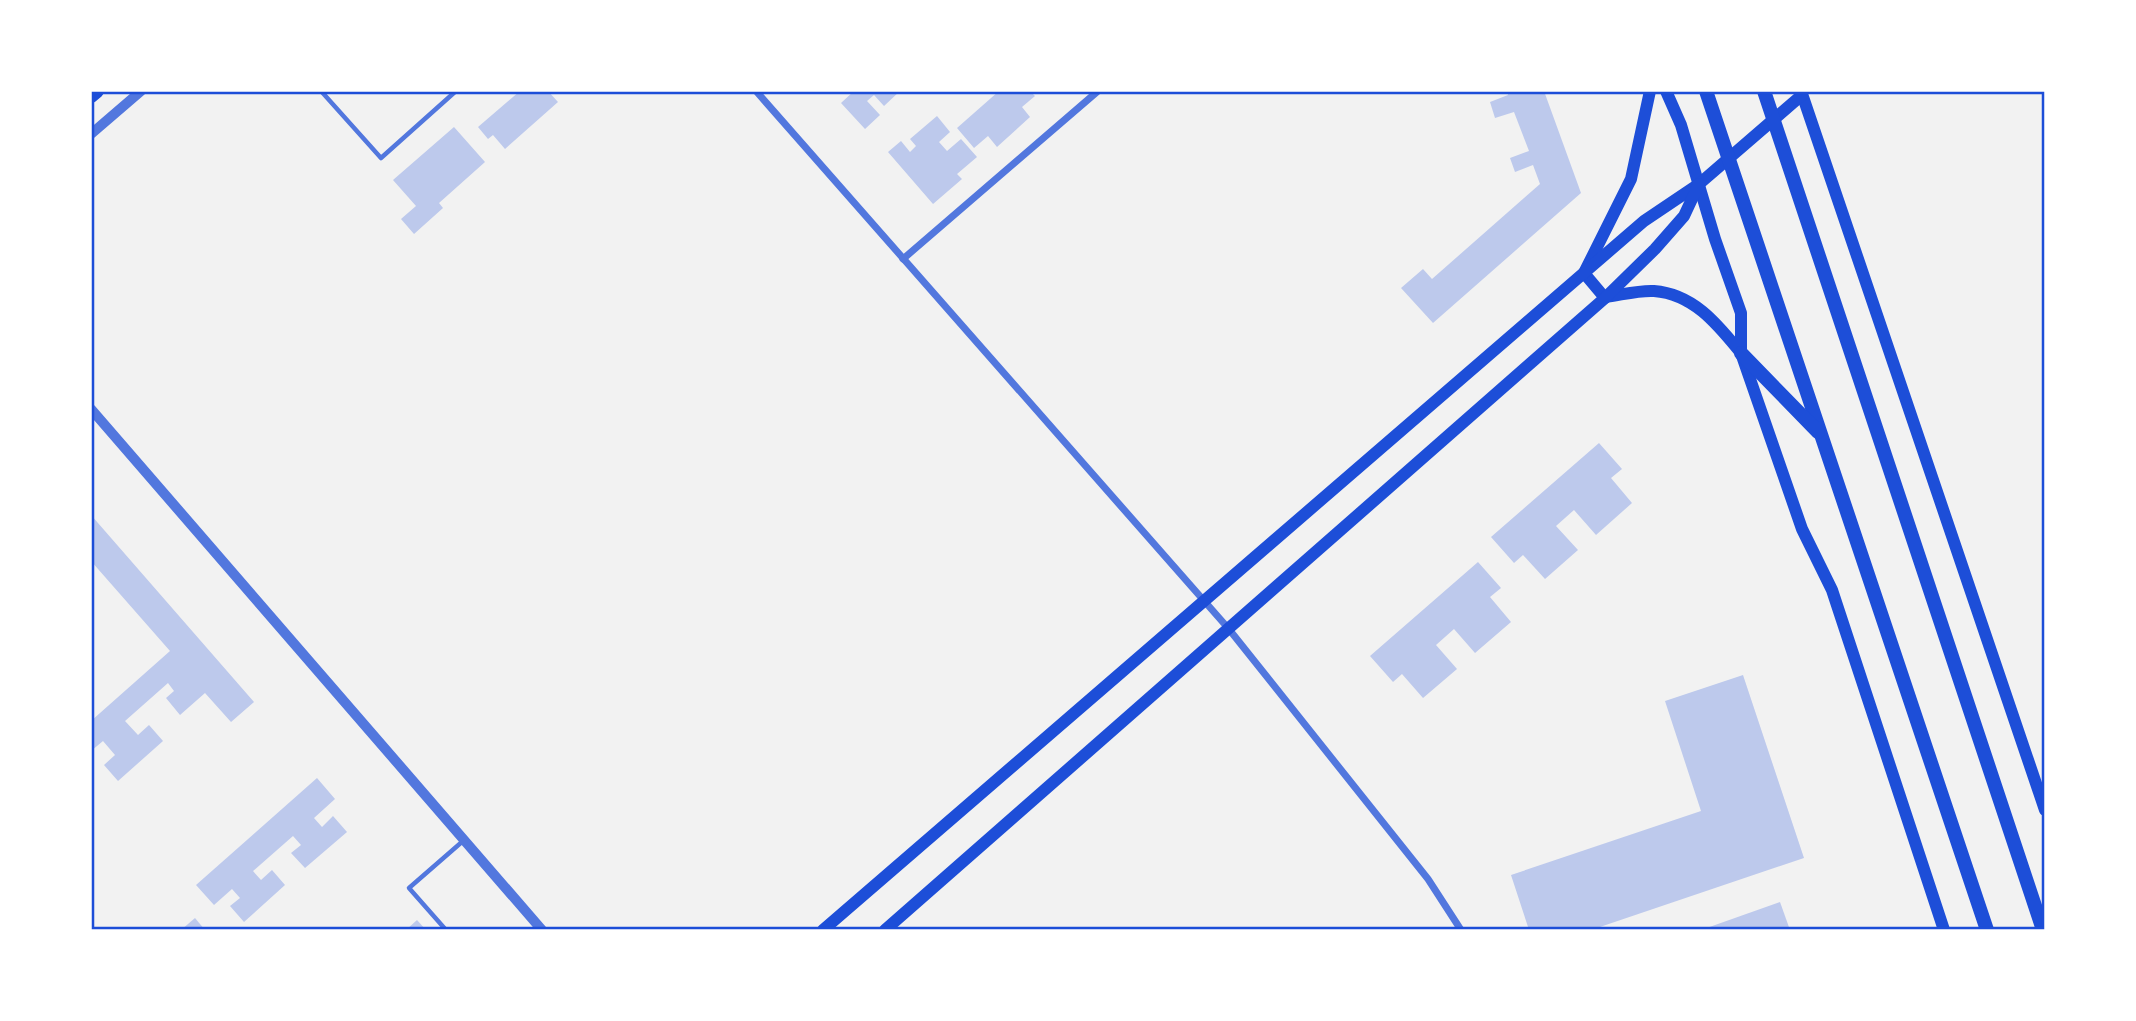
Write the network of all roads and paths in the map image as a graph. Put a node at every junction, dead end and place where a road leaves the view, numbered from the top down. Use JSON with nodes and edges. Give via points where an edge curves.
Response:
{"nodes":[{"id":1,"x":97,"y":91,"type":"edge"},
{"id":2,"x":141,"y":91,"type":"edge"},
{"id":3,"x":321,"y":91,"type":"edge"},
{"id":4,"x":456,"y":91,"type":"edge"},
{"id":5,"x":756,"y":91,"type":"edge"},
{"id":6,"x":1098,"y":91,"type":"edge"},
{"id":7,"x":1650,"y":91,"type":"edge"},
{"id":8,"x":1666,"y":91,"type":"edge"},
{"id":9,"x":1706,"y":91,"type":"edge"},
{"id":10,"x":1764,"y":91,"type":"edge"},
{"id":11,"x":1802,"y":93,"type":"edge"},
{"id":12,"x":91,"y":96,"type":"edge"},
{"id":13,"x":1774,"y":120,"type":"junction"},
{"id":14,"x":91,"y":134,"type":"edge"},
{"id":15,"x":1728,"y":159,"type":"junction"},
{"id":16,"x":1699,"y":184,"type":"junction"},
{"id":17,"x":903,"y":259,"type":"junction"},
{"id":18,"x":1584,"y":273,"type":"junction"},
{"id":19,"x":1605,"y":298,"type":"junction"},
{"id":20,"x":1741,"y":353,"type":"junction"},
{"id":21,"x":91,"y":409,"type":"edge"},
{"id":22,"x":1821,"y":435,"type":"junction"},
{"id":23,"x":1204,"y":600,"type":"junction"},
{"id":24,"x":1228,"y":628,"type":"junction"},
{"id":25,"x":2045,"y":810,"type":"edge"},
{"id":26,"x":464,"y":840,"type":"junction"},
{"id":27,"x":446,"y":930,"type":"edge"},
{"id":28,"x":541,"y":930,"type":"edge"},
{"id":29,"x":823,"y":930,"type":"edge"},
{"id":30,"x":885,"y":930,"type":"edge"},
{"id":31,"x":1461,"y":930,"type":"edge"},
{"id":32,"x":1944,"y":930,"type":"edge"},
{"id":33,"x":1987,"y":930,"type":"edge"},
{"id":34,"x":2043,"y":930,"type":"edge"}],
"edges":[{"from":1,"to":12,"type":"highway"},
{"from":2,"to":14,"type":"street"},
{"from":3,"to":4,"type":"lane","via":[[381,158]]},
{"from":5,"to":17,"type":"street"},
{"from":6,"to":17,"type":"street"},
{"from":7,"to":18,"type":"main road","via":[[1631,179]]},
{"from":8,"to":16,"type":"main road"},
{"from":9,"to":15,"type":"highway"},
{"from":10,"to":13,"type":"highway"},
{"from":11,"to":13,"type":"main road"},
{"from":11,"to":25,"type":"main road"},
{"from":13,"to":15,"type":"main road"},
{"from":13,"to":34,"type":"highway"},
{"from":15,"to":16,"type":"main road"},
{"from":15,"to":22,"type":"highway"},
{"from":16,"to":18,"type":"main road","via":[[1644,221]]},
{"from":16,"to":19,"type":"main road","via":[[1684,216]]},
{"from":16,"to":20,"type":"main road","via":[[1741,313]]},
{"from":17,"to":23,"type":"street"},
{"from":18,"to":19,"type":"main road"},
{"from":18,"to":23,"type":"main road"},
{"from":19,"to":20,"type":"main road","via":[[1654,291],[1689,300]]},
{"from":19,"to":24,"type":"main road"},
{"from":20,"to":22,"type":"highway"},
{"from":20,"to":32,"type":"main road","via":[[1802,529],[1832,590]]},
{"from":21,"to":26,"type":"street"},
{"from":22,"to":33,"type":"highway"},
{"from":23,"to":24,"type":"street"},
{"from":23,"to":29,"type":"main road"},
{"from":24,"to":30,"type":"main road"},
{"from":24,"to":31,"type":"street","via":[[1428,879]]},
{"from":26,"to":27,"type":"lane","via":[[409,888]]},
{"from":26,"to":28,"type":"street"}]}
